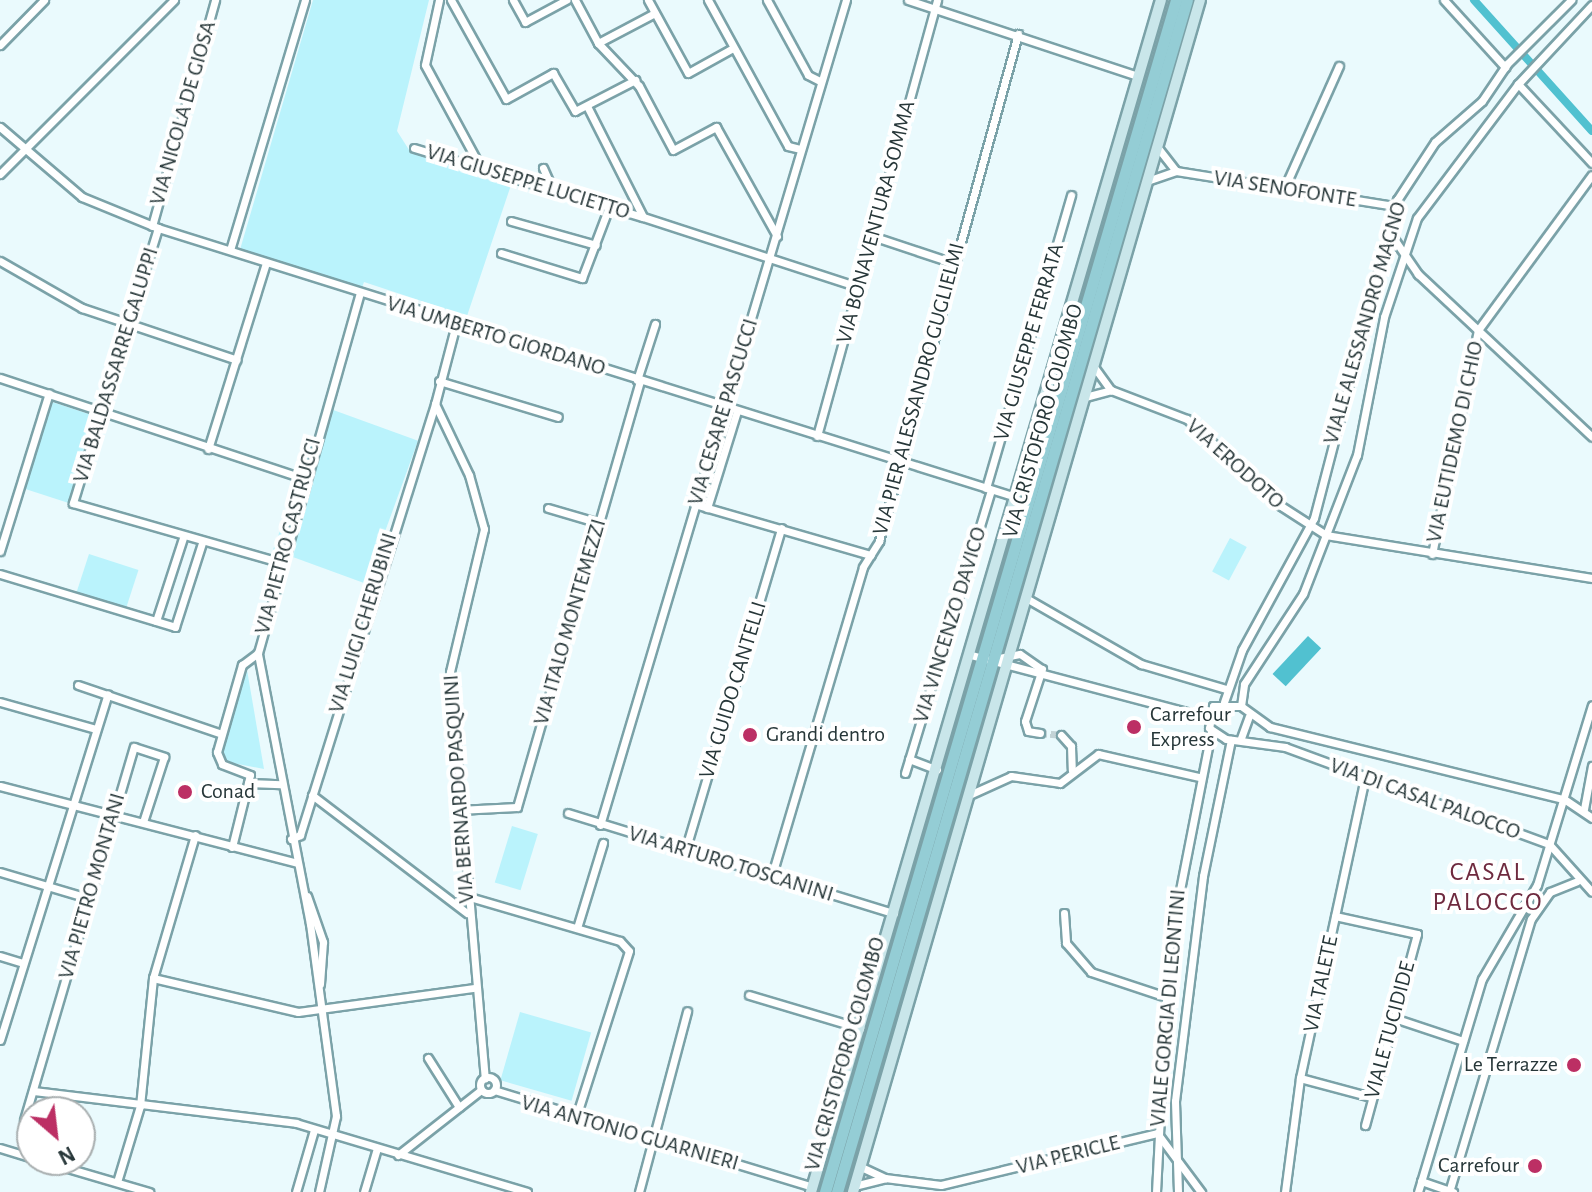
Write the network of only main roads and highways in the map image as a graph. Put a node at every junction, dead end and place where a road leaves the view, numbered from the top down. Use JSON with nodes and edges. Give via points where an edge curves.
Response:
{"nodes":[{"id":1,"x":1176,"y":0,"type":"edge"},
{"id":2,"x":1187,"y":0,"type":"edge"},
{"id":3,"x":982,"y":657,"type":"junction"},
{"id":4,"x":825,"y":1192,"type":"edge"},
{"id":5,"x":837,"y":1192,"type":"edge"}],
"edges":[{"from":1,"to":3,"type":"main road","name":"VIA CRISTOFORO COLOMBO"},
{"from":2,"to":3,"type":"main road","name":"VIA CRISTOFORO COLOMBO"},
{"from":3,"to":4,"type":"main road","name":"VIA CRISTOFORO COLOMBO"},
{"from":3,"to":5,"type":"main road","name":"VIA CRISTOFORO COLOMBO","via":[[936,853]]}]}
